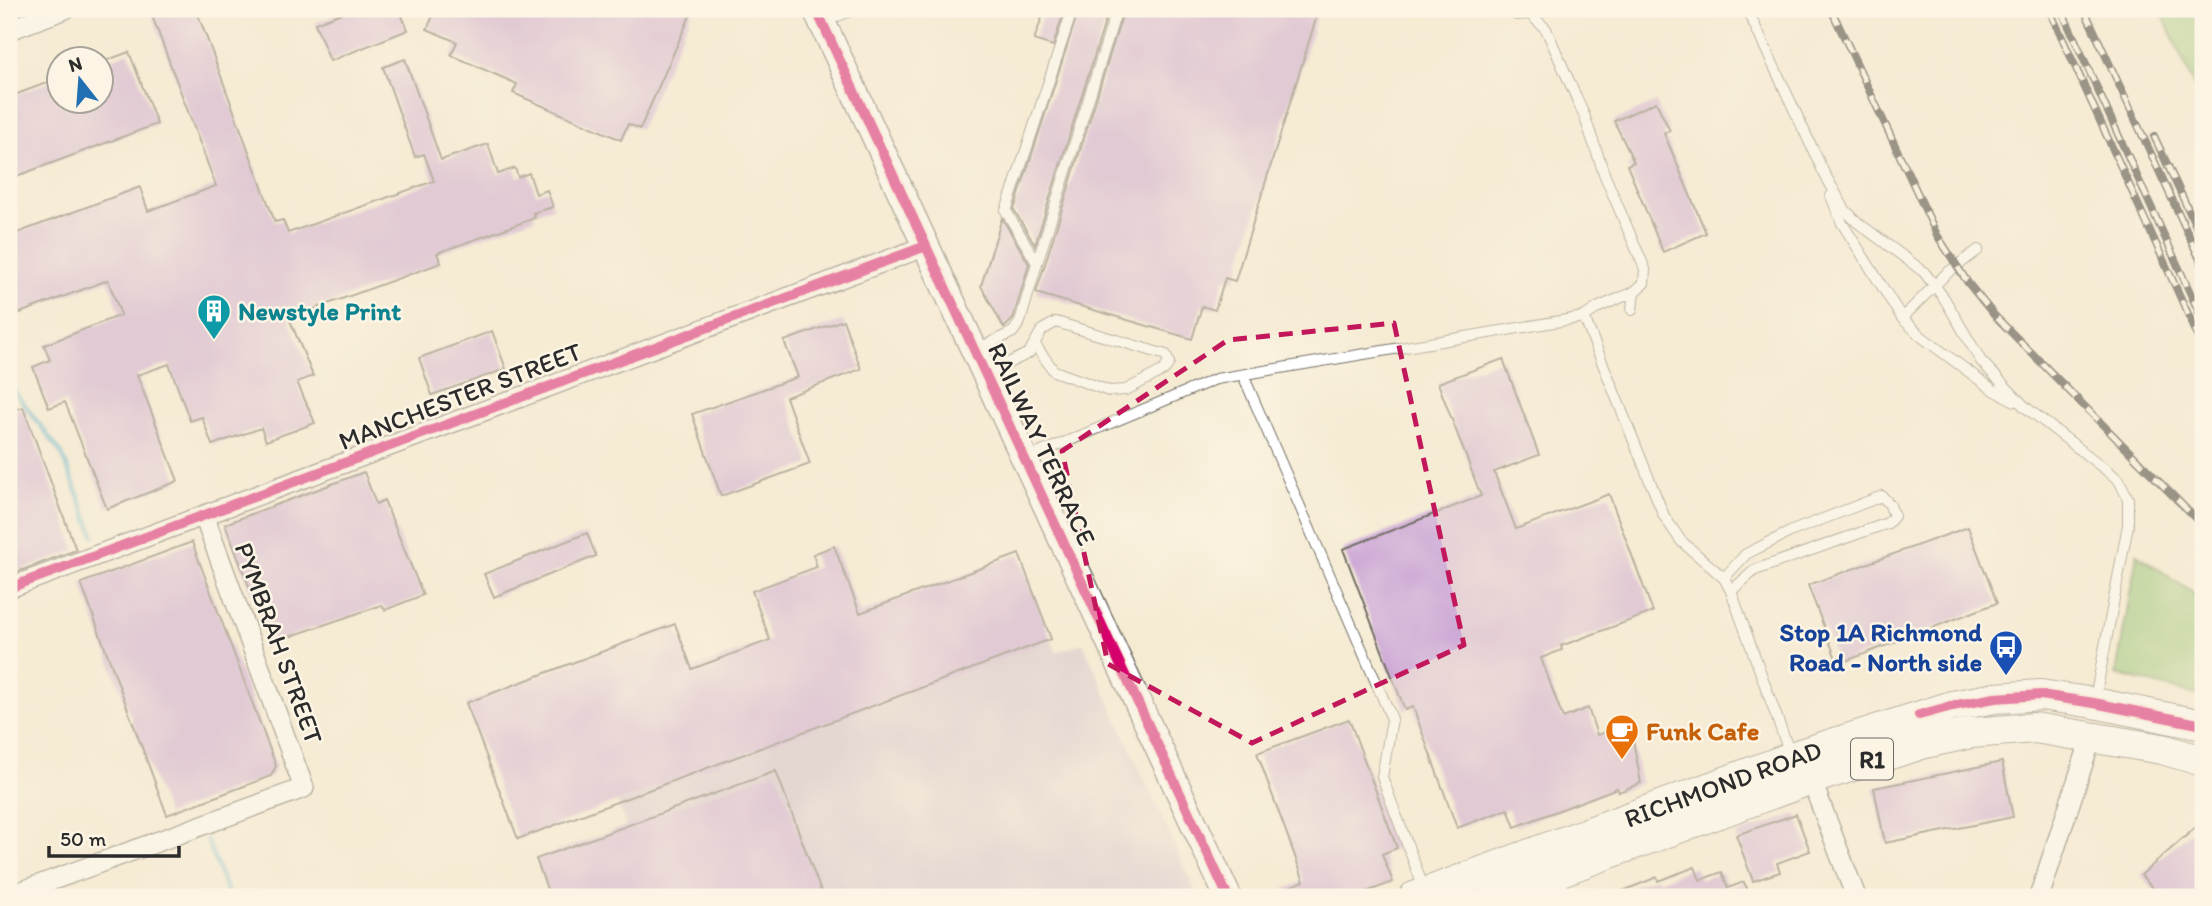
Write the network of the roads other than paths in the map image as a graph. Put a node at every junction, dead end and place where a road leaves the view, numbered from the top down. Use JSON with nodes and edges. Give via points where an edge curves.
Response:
{"nodes":[{"id":1,"x":65,"y":9,"type":"edge"},
{"id":2,"x":855,"y":9,"type":"edge"},
{"id":3,"x":1117,"y":9,"type":"edge"},
{"id":4,"x":1511,"y":9,"type":"edge"},
{"id":5,"x":1747,"y":9,"type":"edge"},
{"id":6,"x":1072,"y":12,"type":"dead end"},
{"id":7,"x":819,"y":16,"type":"edge"},
{"id":8,"x":9,"y":30,"type":"edge"},
{"id":9,"x":1824,"y":173,"type":"junction"},
{"id":10,"x":926,"y":246,"type":"junction"},
{"id":11,"x":1978,"y":250,"type":"dead end"},
{"id":12,"x":1037,"y":262,"type":"junction"},
{"id":13,"x":1935,"y":285,"type":"junction"},
{"id":14,"x":1634,"y":292,"type":"junction"},
{"id":15,"x":1632,"y":310,"type":"dead end"},
{"id":16,"x":1584,"y":317,"type":"junction"},
{"id":17,"x":1902,"y":318,"type":"junction"},
{"id":18,"x":1035,"y":345,"type":"junction"},
{"id":19,"x":974,"y":350,"type":"junction"},
{"id":20,"x":985,"y":374,"type":"junction"},
{"id":21,"x":1243,"y":375,"type":"junction"},
{"id":22,"x":2024,"y":406,"type":"junction"},
{"id":23,"x":1024,"y":460,"type":"junction"},
{"id":24,"x":204,"y":516,"type":"junction"},
{"id":25,"x":1724,"y":578,"type":"junction"},
{"id":26,"x":9,"y":588,"type":"edge"},
{"id":27,"x":1731,"y":591,"type":"junction"},
{"id":28,"x":2094,"y":703,"type":"junction"},
{"id":29,"x":2203,"y":725,"type":"edge"},
{"id":30,"x":2092,"y":736,"type":"junction"},
{"id":31,"x":2203,"y":761,"type":"edge"},
{"id":32,"x":1801,"y":764,"type":"junction"},
{"id":33,"x":1553,"y":874,"type":"edge"},
{"id":34,"x":1420,"y":895,"type":"edge"},
{"id":35,"x":9,"y":896,"type":"edge"},
{"id":36,"x":1228,"y":897,"type":"edge"},
{"id":37,"x":1490,"y":897,"type":"edge"},
{"id":38,"x":1856,"y":897,"type":"edge"},
{"id":39,"x":2039,"y":897,"type":"edge"}],
"edges":[{"from":1,"to":8,"type":"street"},
{"from":2,"to":7,"type":"lane"},
{"from":3,"to":12,"type":"lane"},
{"from":4,"to":14,"type":"lane","via":[[1516,15],[1530,14],[1546,29],[1584,115],[1646,269],[1644,283]]},
{"from":5,"to":9,"type":"lane"},
{"from":6,"to":12,"type":"lane","via":[[1006,211]]},
{"from":7,"to":10,"type":"main road","name":"RAILWAY TERRACE"},
{"from":9,"to":13,"type":"lane","via":[[1851,217]]},
{"from":9,"to":17,"type":"lane","via":[[1842,223]]},
{"from":10,"to":19,"type":"main road","name":"RAILWAY TERRACE"},
{"from":10,"to":24,"type":"street","name":"MANCHESTER STREET"},
{"from":11,"to":13,"type":"lane"},
{"from":12,"to":19,"type":"lane","via":[[1013,332]]},
{"from":13,"to":17,"type":"lane"},
{"from":13,"to":22,"type":"lane","via":[[1981,361]]},
{"from":14,"to":15,"type":"lane"},
{"from":14,"to":16,"type":"lane"},
{"from":16,"to":21,"type":"lane"},
{"from":16,"to":25,"type":"lane","via":[[1664,516],[1681,541]]},
{"from":17,"to":22,"type":"lane","via":[[1992,389]]},
{"from":18,"to":18,"type":"lane","via":[[1042,330],[1056,322],[1166,355],[1169,363],[1126,390],[1109,391],[1054,371]]},
{"from":18,"to":20,"type":"lane","via":[[1029,353]]},
{"from":19,"to":20,"type":"main road","name":"RAILWAY TERRACE"},
{"from":20,"to":23,"type":"main road","name":"RAILWAY TERRACE"},
{"from":21,"to":23,"type":"lane","via":[[1216,379]]},
{"from":21,"to":34,"type":"lane","via":[[1392,719],[1382,777]]},
{"from":22,"to":28,"type":"lane","via":[[2114,475],[2126,492],[2129,507]]},
{"from":23,"to":36,"type":"main road","name":"RAILWAY TERRACE"},
{"from":24,"to":26,"type":"street","name":"MANCHESTER STREET"},
{"from":24,"to":35,"type":"street","name":"PYMBRAH STREET","via":[[304,788]]},
{"from":25,"to":27,"type":"lane"},
{"from":25,"to":27,"type":"lane","via":[[1746,554],[1793,531],[1882,496],[1891,505],[1894,516],[1888,523],[1755,570]]},
{"from":27,"to":32,"type":"lane"},
{"from":28,"to":29,"type":"main road","name":"RICHMOND ROAD","number":"R1"},
{"from":28,"to":30,"type":"main road"},
{"from":28,"to":32,"type":"main road","name":"RICHMOND ROAD","number":"R1","via":[[2041,695],[1973,702],[1919,715]]},
{"from":30,"to":31,"type":"main road","name":"RICHMOND ROAD","number":"R1"},
{"from":30,"to":32,"type":"main road","name":"RICHMOND ROAD","number":"R1","via":[[2035,728],[1971,733]]},
{"from":30,"to":39,"type":"street"},
{"from":32,"to":33,"type":"main road","name":"RICHMOND ROAD","number":"R1"},
{"from":32,"to":38,"type":"street"},
{"from":33,"to":34,"type":"main road","name":"RICHMOND ROAD","number":"R1"},
{"from":33,"to":37,"type":"main road","name":"RICHMOND ROAD","number":"R1"}]}
